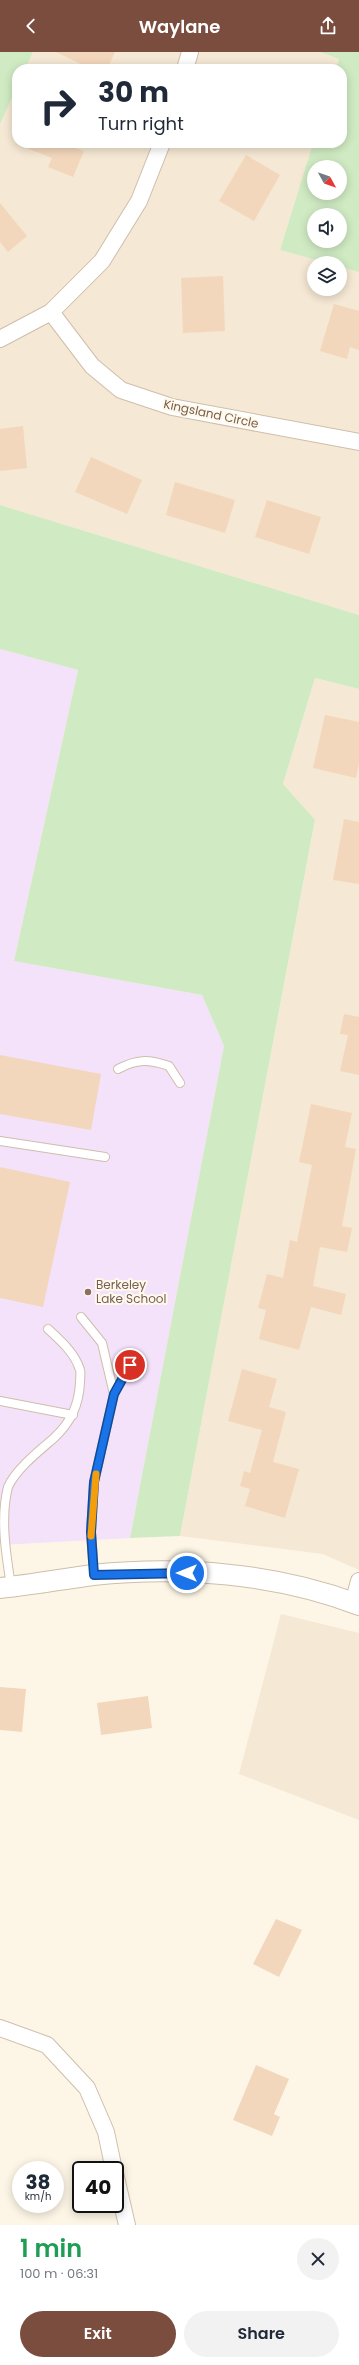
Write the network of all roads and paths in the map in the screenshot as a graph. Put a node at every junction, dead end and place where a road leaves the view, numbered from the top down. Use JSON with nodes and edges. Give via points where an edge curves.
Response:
{"nodes":[{"id":1,"x":190,"y":52,"type":"edge"},
{"id":2,"x":186,"y":64,"type":"edge"},
{"id":3,"x":160,"y":148,"type":"edge"},
{"id":4,"x":51,"y":312,"type":"junction"},
{"id":5,"x":0,"y":339,"type":"edge"},
{"id":6,"x":359,"y":442,"type":"edge"},
{"id":7,"x":118,"y":1069,"type":"dead end"},
{"id":8,"x":180,"y":1083,"type":"dead end"},
{"id":9,"x":0,"y":1141,"type":"edge"},
{"id":10,"x":105,"y":1158,"type":"dead end"},
{"id":11,"x":81,"y":1317,"type":"dead end"},
{"id":12,"x":48,"y":1329,"type":"dead end"},
{"id":13,"x":130,"y":1365,"type":"dead end"},
{"id":14,"x":114,"y":1394,"type":"junction"},
{"id":15,"x":0,"y":1401,"type":"edge"},
{"id":16,"x":72,"y":1415,"type":"junction"},
{"id":17,"x":94,"y":1575,"type":"junction"},
{"id":18,"x":359,"y":1581,"type":"edge"},
{"id":19,"x":6,"y":1587,"type":"edge"},
{"id":20,"x":356,"y":1604,"type":"edge"},
{"id":21,"x":0,"y":2028,"type":"edge"},
{"id":22,"x":112,"y":2161,"type":"edge"},
{"id":23,"x":124,"y":2212,"type":"edge"},
{"id":24,"x":127,"y":2225,"type":"edge"}],
"edges":[{"from":1,"to":2,"type":"street"},
{"from":3,"to":4,"type":"street","via":[[139,201],[102,261]]},
{"from":4,"to":5,"type":"street"},
{"from":4,"to":6,"type":"street","name":"Kingsland Circle","via":[[92,366],[121,390],[172,408]]},
{"from":7,"to":8,"type":"lane","via":[[132,1062],[153,1061],[169,1066]]},
{"from":9,"to":10,"type":"lane"},
{"from":11,"to":14,"type":"lane","via":[[102,1343]]},
{"from":12,"to":16,"type":"lane","via":[[68,1349],[80,1370],[79,1398]]},
{"from":13,"to":14,"type":"lane"},
{"from":14,"to":17,"type":"lane","via":[[94,1482],[91,1532]]},
{"from":15,"to":16,"type":"lane"},
{"from":16,"to":19,"type":"lane","via":[[56,1436],[31,1458],[9,1486],[2,1508]]},
{"from":17,"to":19,"type":"street"},
{"from":17,"to":20,"type":"street","via":[[215,1573],[277,1581]]},
{"from":18,"to":20,"type":"street"},
{"from":21,"to":22,"type":"street","via":[[47,2045],[87,2088],[106,2132]]},
{"from":23,"to":24,"type":"street"}]}
